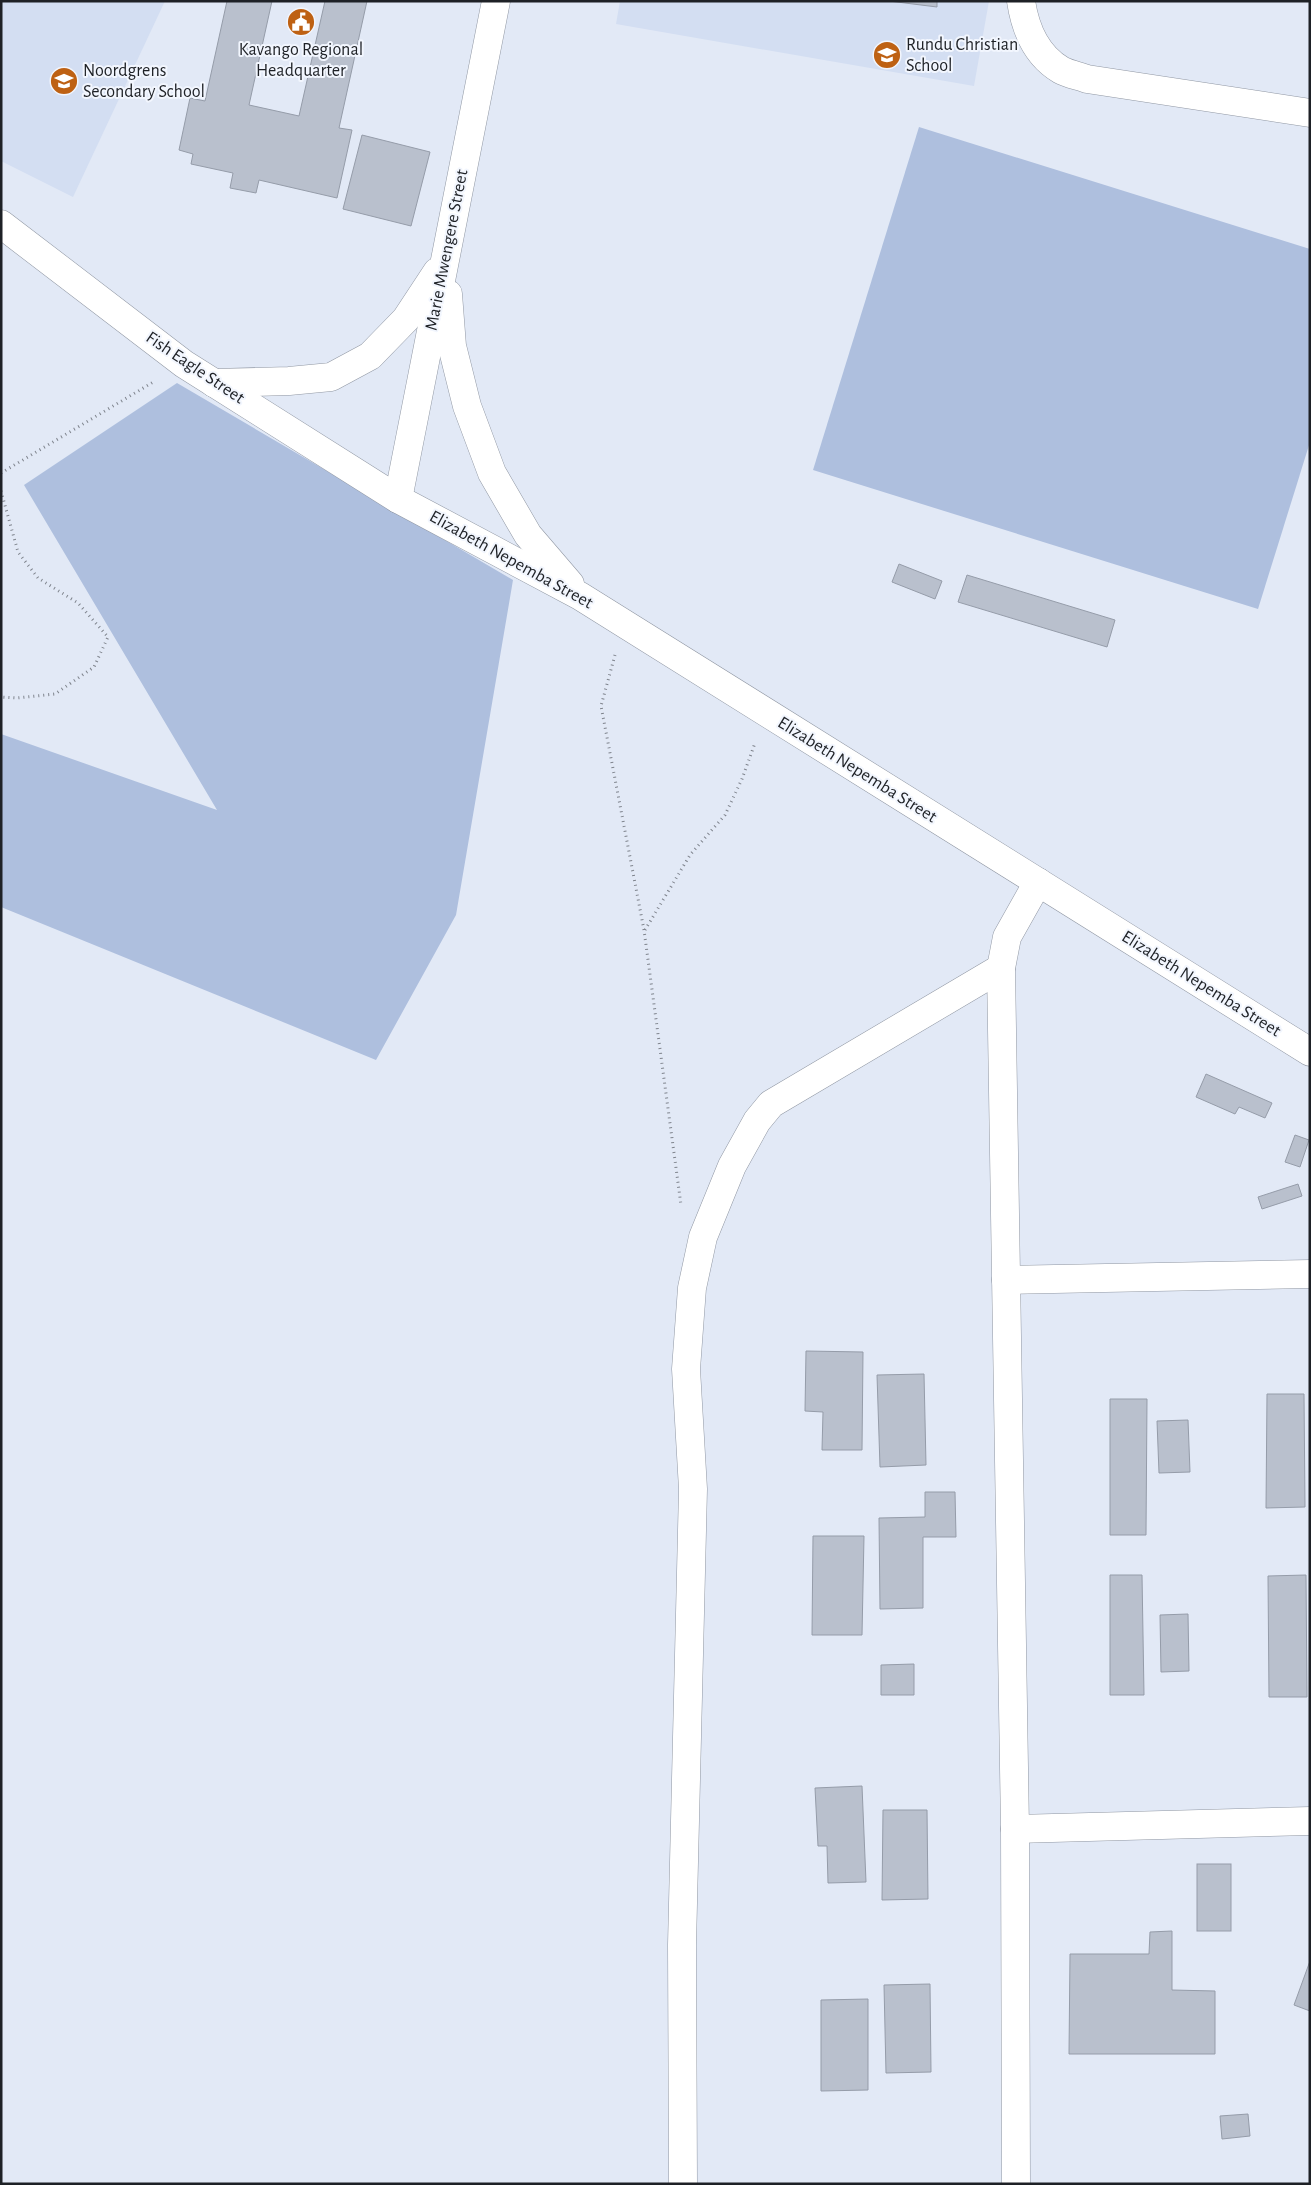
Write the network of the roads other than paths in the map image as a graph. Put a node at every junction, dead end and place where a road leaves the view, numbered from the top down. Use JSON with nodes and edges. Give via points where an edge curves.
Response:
{"nodes":[{"id":1,"x":496,"y":1,"type":"edge"},
{"id":2,"x":1021,"y":1,"type":"edge"},
{"id":3,"x":1310,"y":113,"type":"edge"},
{"id":4,"x":1,"y":224,"type":"edge"},
{"id":5,"x":446,"y":258,"type":"junction"},
{"id":6,"x":214,"y":383,"type":"junction"},
{"id":7,"x":398,"y":499,"type":"junction"},
{"id":8,"x":580,"y":596,"type":"junction"},
{"id":9,"x":1038,"y":882,"type":"junction"},
{"id":10,"x":1000,"y":968,"type":"junction"},
{"id":11,"x":1310,"y":1052,"type":"edge"},
{"id":12,"x":1310,"y":1274,"type":"edge"},
{"id":13,"x":1006,"y":1280,"type":"junction"},
{"id":14,"x":1310,"y":1821,"type":"edge"},
{"id":15,"x":1015,"y":1829,"type":"junction"},
{"id":16,"x":683,"y":2184,"type":"edge"},
{"id":17,"x":1016,"y":2184,"type":"edge"}],
"edges":[{"from":1,"to":5,"type":"street","name":"Marie Mwengere Street"},
{"from":2,"to":3,"type":"street","via":[[1024,23],[1040,52],[1061,70],[1087,79]]},
{"from":4,"to":6,"type":"street","name":"Fish Eagle Street","via":[[184,364]]},
{"from":5,"to":6,"type":"street","via":[[406,319],[370,356],[331,378]]},
{"from":5,"to":7,"type":"street","name":"Marie Mwengere Street"},
{"from":5,"to":8,"type":"street","via":[[452,346],[467,406],[492,473],[528,535]]},
{"from":6,"to":7,"type":"street","name":"Fish Eagle Street"},
{"from":7,"to":8,"type":"street","name":"Elizabeth Nepemba Street"},
{"from":8,"to":9,"type":"street","name":"Elizabeth Nepemba Street"},
{"from":9,"to":10,"type":"street","via":[[1007,937]]},
{"from":9,"to":11,"type":"street","name":"Elizabeth Nepemba Street"},
{"from":10,"to":13,"type":"street"},
{"from":10,"to":16,"type":"street","via":[[771,1104],[757,1121],[732,1166],[703,1237],[692,1288],[686,1369],[693,1489],[682,1945]]},
{"from":12,"to":13,"type":"street"},
{"from":13,"to":15,"type":"street"},
{"from":14,"to":15,"type":"street"},
{"from":15,"to":17,"type":"street"}]}
